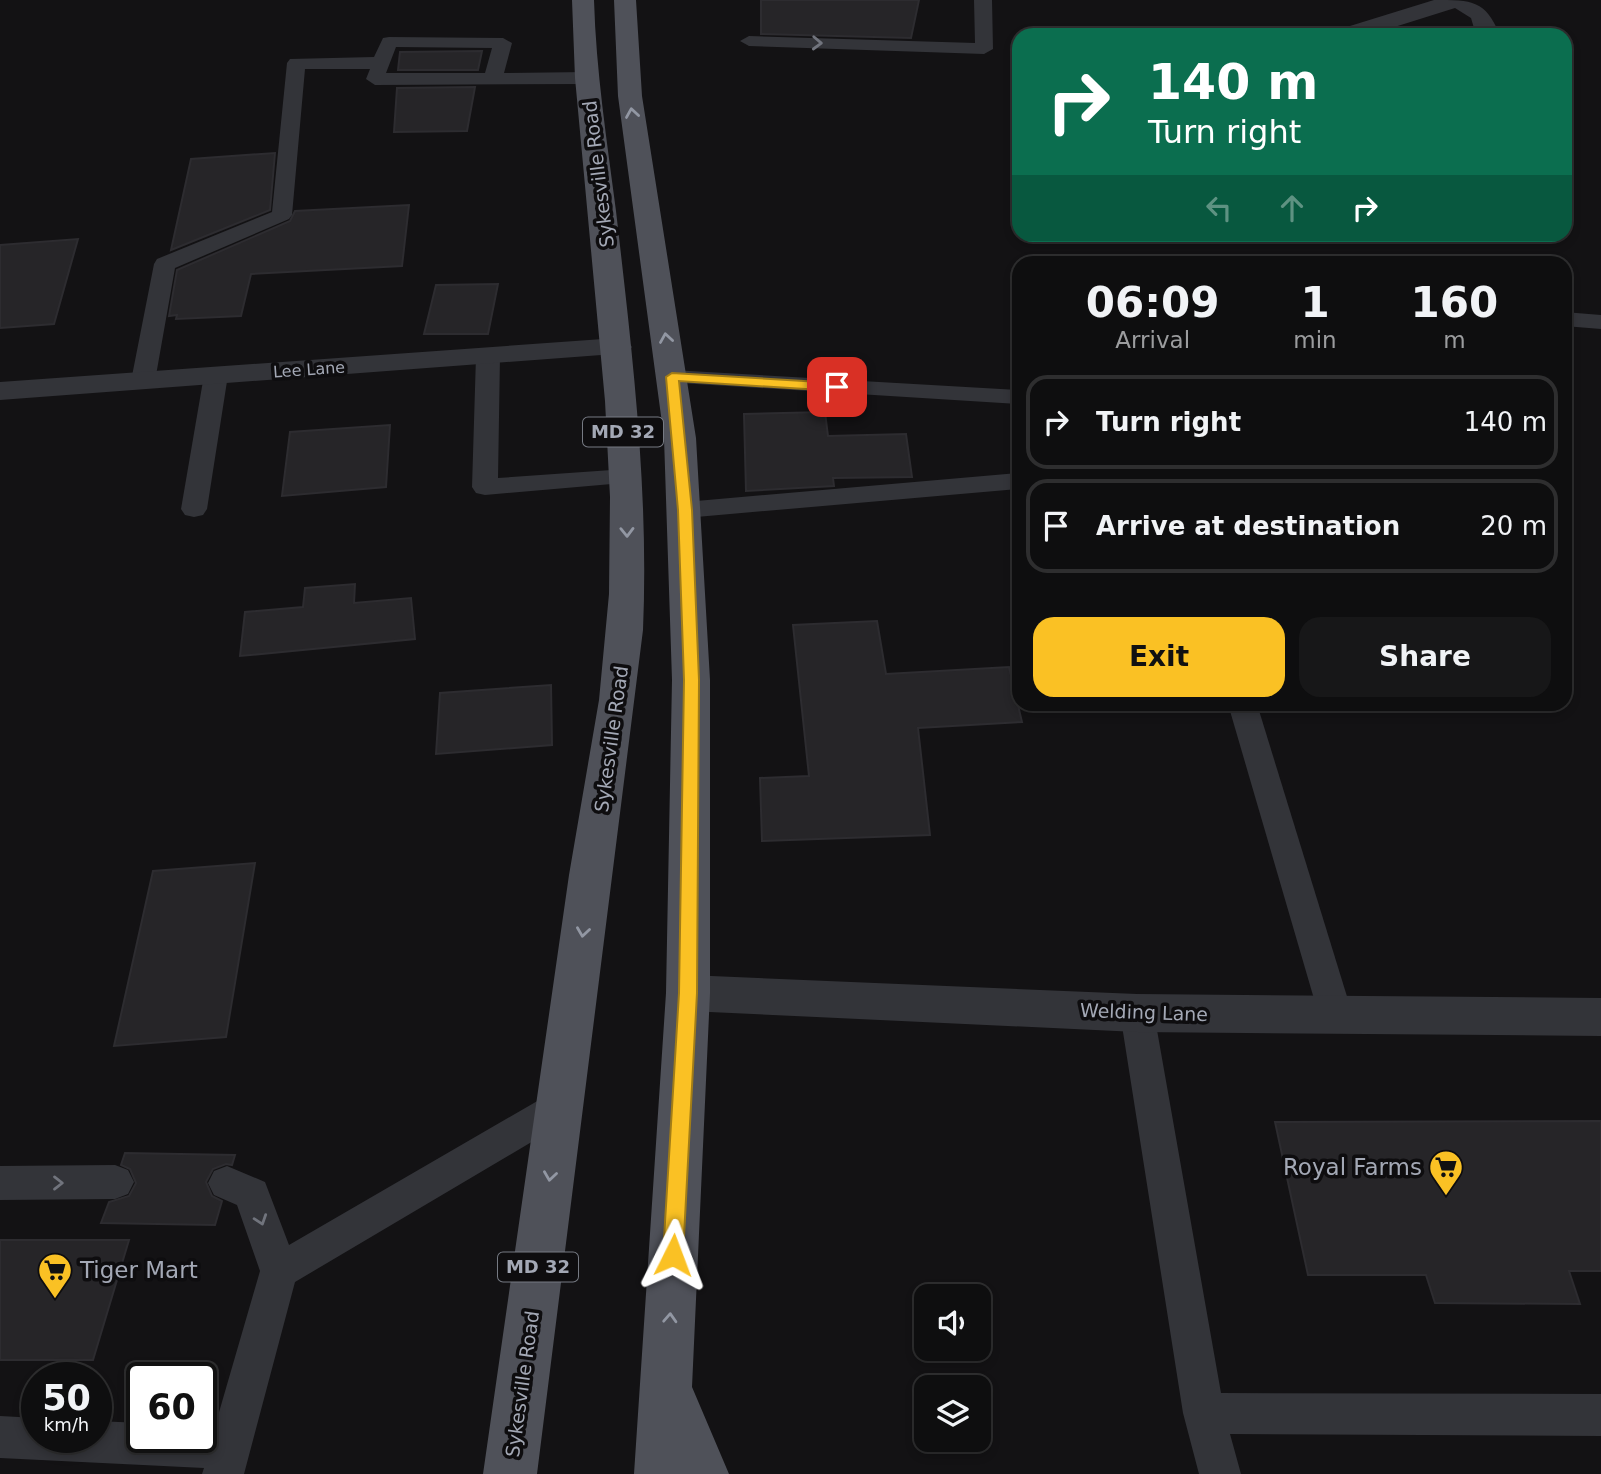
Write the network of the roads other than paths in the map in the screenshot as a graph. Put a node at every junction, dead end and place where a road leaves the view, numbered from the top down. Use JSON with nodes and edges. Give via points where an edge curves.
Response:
{"nodes":[{"id":1,"x":583,"y":0,"type":"edge"},
{"id":2,"x":625,"y":0,"type":"edge"},
{"id":3,"x":983,"y":0,"type":"edge"},
{"id":4,"x":1458,"y":0,"type":"edge"},
{"id":5,"x":1368,"y":28,"type":"edge"},
{"id":6,"x":1486,"y":28,"type":"edge"},
{"id":7,"x":749,"y":40,"type":"dead end"},
{"id":8,"x":381,"y":63,"type":"junction"},
{"id":9,"x":587,"y":78,"type":"junction"},
{"id":10,"x":493,"y":79,"type":"junction"},
{"id":11,"x":1572,"y":320,"type":"edge"},
{"id":12,"x":1601,"y":322,"type":"edge"},
{"id":13,"x":618,"y":347,"type":"junction"},
{"id":14,"x":488,"y":356,"type":"junction"},
{"id":15,"x":216,"y":375,"type":"junction"},
{"id":16,"x":672,"y":377,"type":"junction"},
{"id":17,"x":143,"y":381,"type":"junction"},
{"id":18,"x":0,"y":391,"type":"edge"},
{"id":19,"x":1012,"y":397,"type":"edge"},
{"id":20,"x":626,"y":477,"type":"junction"},
{"id":21,"x":1012,"y":482,"type":"edge"},
{"id":22,"x":194,"y":509,"type":"dead end"},
{"id":23,"x":685,"y":510,"type":"junction"},
{"id":24,"x":1244,"y":711,"type":"edge"},
{"id":25,"x":688,"y":993,"type":"junction"},
{"id":26,"x":1137,"y":1013,"type":"junction"},
{"id":27,"x":1336,"y":1016,"type":"junction"},
{"id":28,"x":1601,"y":1017,"type":"edge"},
{"id":29,"x":559,"y":1107,"type":"junction"},
{"id":30,"x":115,"y":1182,"type":"dead end"},
{"id":31,"x":0,"y":1183,"type":"edge"},
{"id":32,"x":227,"y":1183,"type":"dead end"},
{"id":33,"x":279,"y":1271,"type":"junction"},
{"id":34,"x":666,"y":1386,"type":"junction"},
{"id":35,"x":1204,"y":1413,"type":"junction"},
{"id":36,"x":1601,"y":1415,"type":"edge"},
{"id":37,"x":0,"y":1437,"type":"edge"},
{"id":38,"x":227,"y":1461,"type":"edge"},
{"id":39,"x":510,"y":1474,"type":"edge"},
{"id":40,"x":661,"y":1474,"type":"edge"},
{"id":41,"x":702,"y":1474,"type":"edge"},
{"id":42,"x":1220,"y":1474,"type":"edge"}],
"edges":[{"from":1,"to":9,"type":"main road","name":"Sykesville Road","number":"MD 32"},
{"from":16,"to":2,"type":"main road","number":"MD 32","one_way":true,"via":[[630,96]]},
{"from":7,"to":3,"type":"lane","one_way":true,"via":[[984,49]]},
{"from":4,"to":5,"type":"street"},
{"from":4,"to":6,"type":"street","via":[[1481,13]]},
{"from":8,"to":10,"type":"lane","via":[[375,79]]},
{"from":8,"to":10,"type":"lane","via":[[389,42],[503,43]]},
{"from":8,"to":17,"type":"lane","via":[[296,63],[282,215],[165,264]]},
{"from":9,"to":10,"type":"lane"},
{"from":9,"to":13,"type":"main road","name":"Sykesville Road","number":"MD 32"},
{"from":11,"to":12,"type":"lane"},
{"from":13,"to":14,"type":"street","name":"Lee Lane"},
{"from":13,"to":20,"type":"main road","name":"Sykesville Road","number":"MD 32"},
{"from":14,"to":15,"type":"street","name":"Lee Lane"},
{"from":14,"to":20,"type":"lane","via":[[485,487]]},
{"from":15,"to":17,"type":"street","name":"Lee Lane"},
{"from":15,"to":22,"type":"lane"},
{"from":16,"to":19,"type":"lane"},
{"from":16,"to":23,"type":"main road","number":"MD 32"},
{"from":17,"to":18,"type":"street","name":"Lee Lane"},
{"from":20,"to":29,"type":"main road","name":"Sykesville Road","number":"MD 32","one_way":true,"via":[[623,663]]},
{"from":21,"to":23,"type":"lane"},
{"from":23,"to":25,"type":"main road","number":"MD 32","via":[[691,680]]},
{"from":24,"to":27,"type":"lane"},
{"from":25,"to":26,"type":"street","name":"Welding Lane"},
{"from":34,"to":25,"type":"main road","number":"MD 32","one_way":true},
{"from":26,"to":27,"type":"street","name":"Welding Lane"},
{"from":26,"to":35,"type":"lane"},
{"from":27,"to":28,"type":"street","name":"Welding Lane"},
{"from":29,"to":33,"type":"lane"},
{"from":29,"to":39,"type":"main road","name":"Sykesville Road","number":"MD 32","one_way":true},
{"from":31,"to":30,"type":"lane","one_way":true},
{"from":32,"to":33,"type":"lane","one_way":true,"via":[[252,1194]]},
{"from":33,"to":38,"type":"lane"},
{"from":34,"to":40,"type":"main road","number":"MD 32"},
{"from":34,"to":41,"type":"main road"},
{"from":35,"to":36,"type":"lane"},
{"from":35,"to":42,"type":"lane"},
{"from":37,"to":38,"type":"lane"}]}
